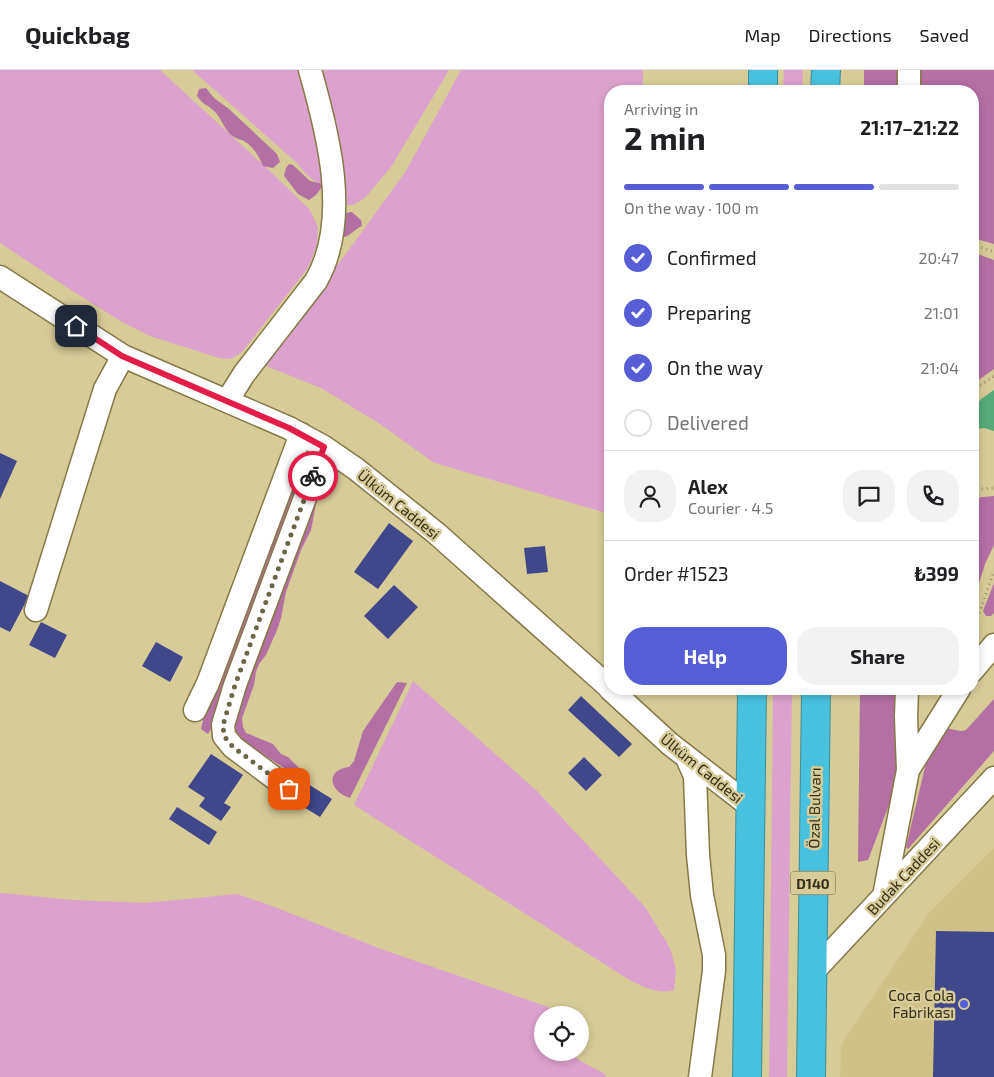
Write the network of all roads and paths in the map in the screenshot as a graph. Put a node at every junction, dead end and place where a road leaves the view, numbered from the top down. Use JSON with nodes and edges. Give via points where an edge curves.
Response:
{"nodes":[{"id":1,"x":310,"y":70,"type":"edge"},
{"id":2,"x":763,"y":70,"type":"edge"},
{"id":3,"x":826,"y":70,"type":"edge"},
{"id":4,"x":909,"y":70,"type":"edge"},
{"id":5,"x":763,"y":85,"type":"edge"},
{"id":6,"x":826,"y":85,"type":"edge"},
{"id":7,"x":909,"y":85,"type":"edge"},
{"id":8,"x":979,"y":247,"type":"edge"},
{"id":9,"x":994,"y":252,"type":"edge"},
{"id":10,"x":0,"y":277,"type":"edge"},
{"id":11,"x":122,"y":356,"type":"junction"},
{"id":12,"x":994,"y":376,"type":"edge"},
{"id":13,"x":979,"y":386,"type":"edge"},
{"id":14,"x":227,"y":402,"type":"junction"},
{"id":15,"x":301,"y":434,"type":"junction"},
{"id":16,"x":324,"y":447,"type":"junction"},
{"id":17,"x":994,"y":488,"type":"edge"},
{"id":18,"x":979,"y":489,"type":"edge"},
{"id":19,"x":994,"y":572,"type":"edge"},
{"id":20,"x":36,"y":610,"type":"dead end"},
{"id":21,"x":979,"y":616,"type":"edge"},
{"id":22,"x":979,"y":639,"type":"edge"},
{"id":23,"x":983,"y":658,"type":"edge"},
{"id":24,"x":604,"y":684,"type":"edge"},
{"id":25,"x":617,"y":695,"type":"edge"},
{"id":26,"x":752,"y":695,"type":"edge"},
{"id":27,"x":816,"y":695,"type":"edge"},
{"id":28,"x":907,"y":695,"type":"edge"},
{"id":29,"x":955,"y":695,"type":"edge"},
{"id":30,"x":195,"y":710,"type":"dead end"},
{"id":31,"x":687,"y":758,"type":"junction"},
{"id":32,"x":908,"y":770,"type":"junction"},
{"id":33,"x":994,"y":778,"type":"edge"},
{"id":34,"x":289,"y":789,"type":"dead end"},
{"id":35,"x":750,"y":806,"type":"junction"},
{"id":36,"x":884,"y":896,"type":"junction"},
{"id":37,"x":812,"y":974,"type":"junction"},
{"id":38,"x":700,"y":1077,"type":"edge"},
{"id":39,"x":747,"y":1077,"type":"edge"},
{"id":40,"x":811,"y":1077,"type":"edge"}],
"edges":[{"from":1,"to":14,"type":"street","via":[[324,119],[332,174],[332,224],[328,252],[316,281],[244,374]]},
{"from":2,"to":5,"type":"highway"},
{"from":3,"to":6,"type":"highway"},
{"from":4,"to":7,"type":"street"},
{"from":8,"to":9,"type":"path"},
{"from":10,"to":11,"type":"street","name":"Ülküm Caddesi"},
{"from":11,"to":14,"type":"street","name":"Ülküm Caddesi"},
{"from":11,"to":20,"type":"street","via":[[105,389]]},
{"from":12,"to":13,"type":"path"},
{"from":14,"to":15,"type":"street","name":"Ülküm Caddesi"},
{"from":15,"to":16,"type":"street","name":"Ülküm Caddesi"},
{"from":15,"to":30,"type":"street"},
{"from":16,"to":24,"type":"street","name":"Ülküm Caddesi","via":[[436,533]]},
{"from":16,"to":34,"type":"street","via":[[223,725],[224,736],[233,747]]},
{"from":17,"to":18,"type":"path"},
{"from":19,"to":21,"type":"path"},
{"from":22,"to":23,"type":"path"},
{"from":25,"to":31,"type":"street","name":"Ülküm Caddesi"},
{"from":26,"to":35,"type":"highway"},
{"from":27,"to":37,"type":"highway","name":"Özal Bulvarı","number":"D140"},
{"from":28,"to":32,"type":"street"},
{"from":29,"to":32,"type":"street"},
{"from":31,"to":35,"type":"street","name":"Ülküm Caddesi"},
{"from":31,"to":38,"type":"street","via":[[695,776],[702,895],[714,954]]},
{"from":32,"to":36,"type":"street"},
{"from":33,"to":36,"type":"street","name":"Budak Caddesi"},
{"from":35,"to":39,"type":"highway"},
{"from":36,"to":37,"type":"street","name":"Budak Caddesi"},
{"from":37,"to":40,"type":"highway","name":"Özal Bulvarı","number":"D140"}]}
